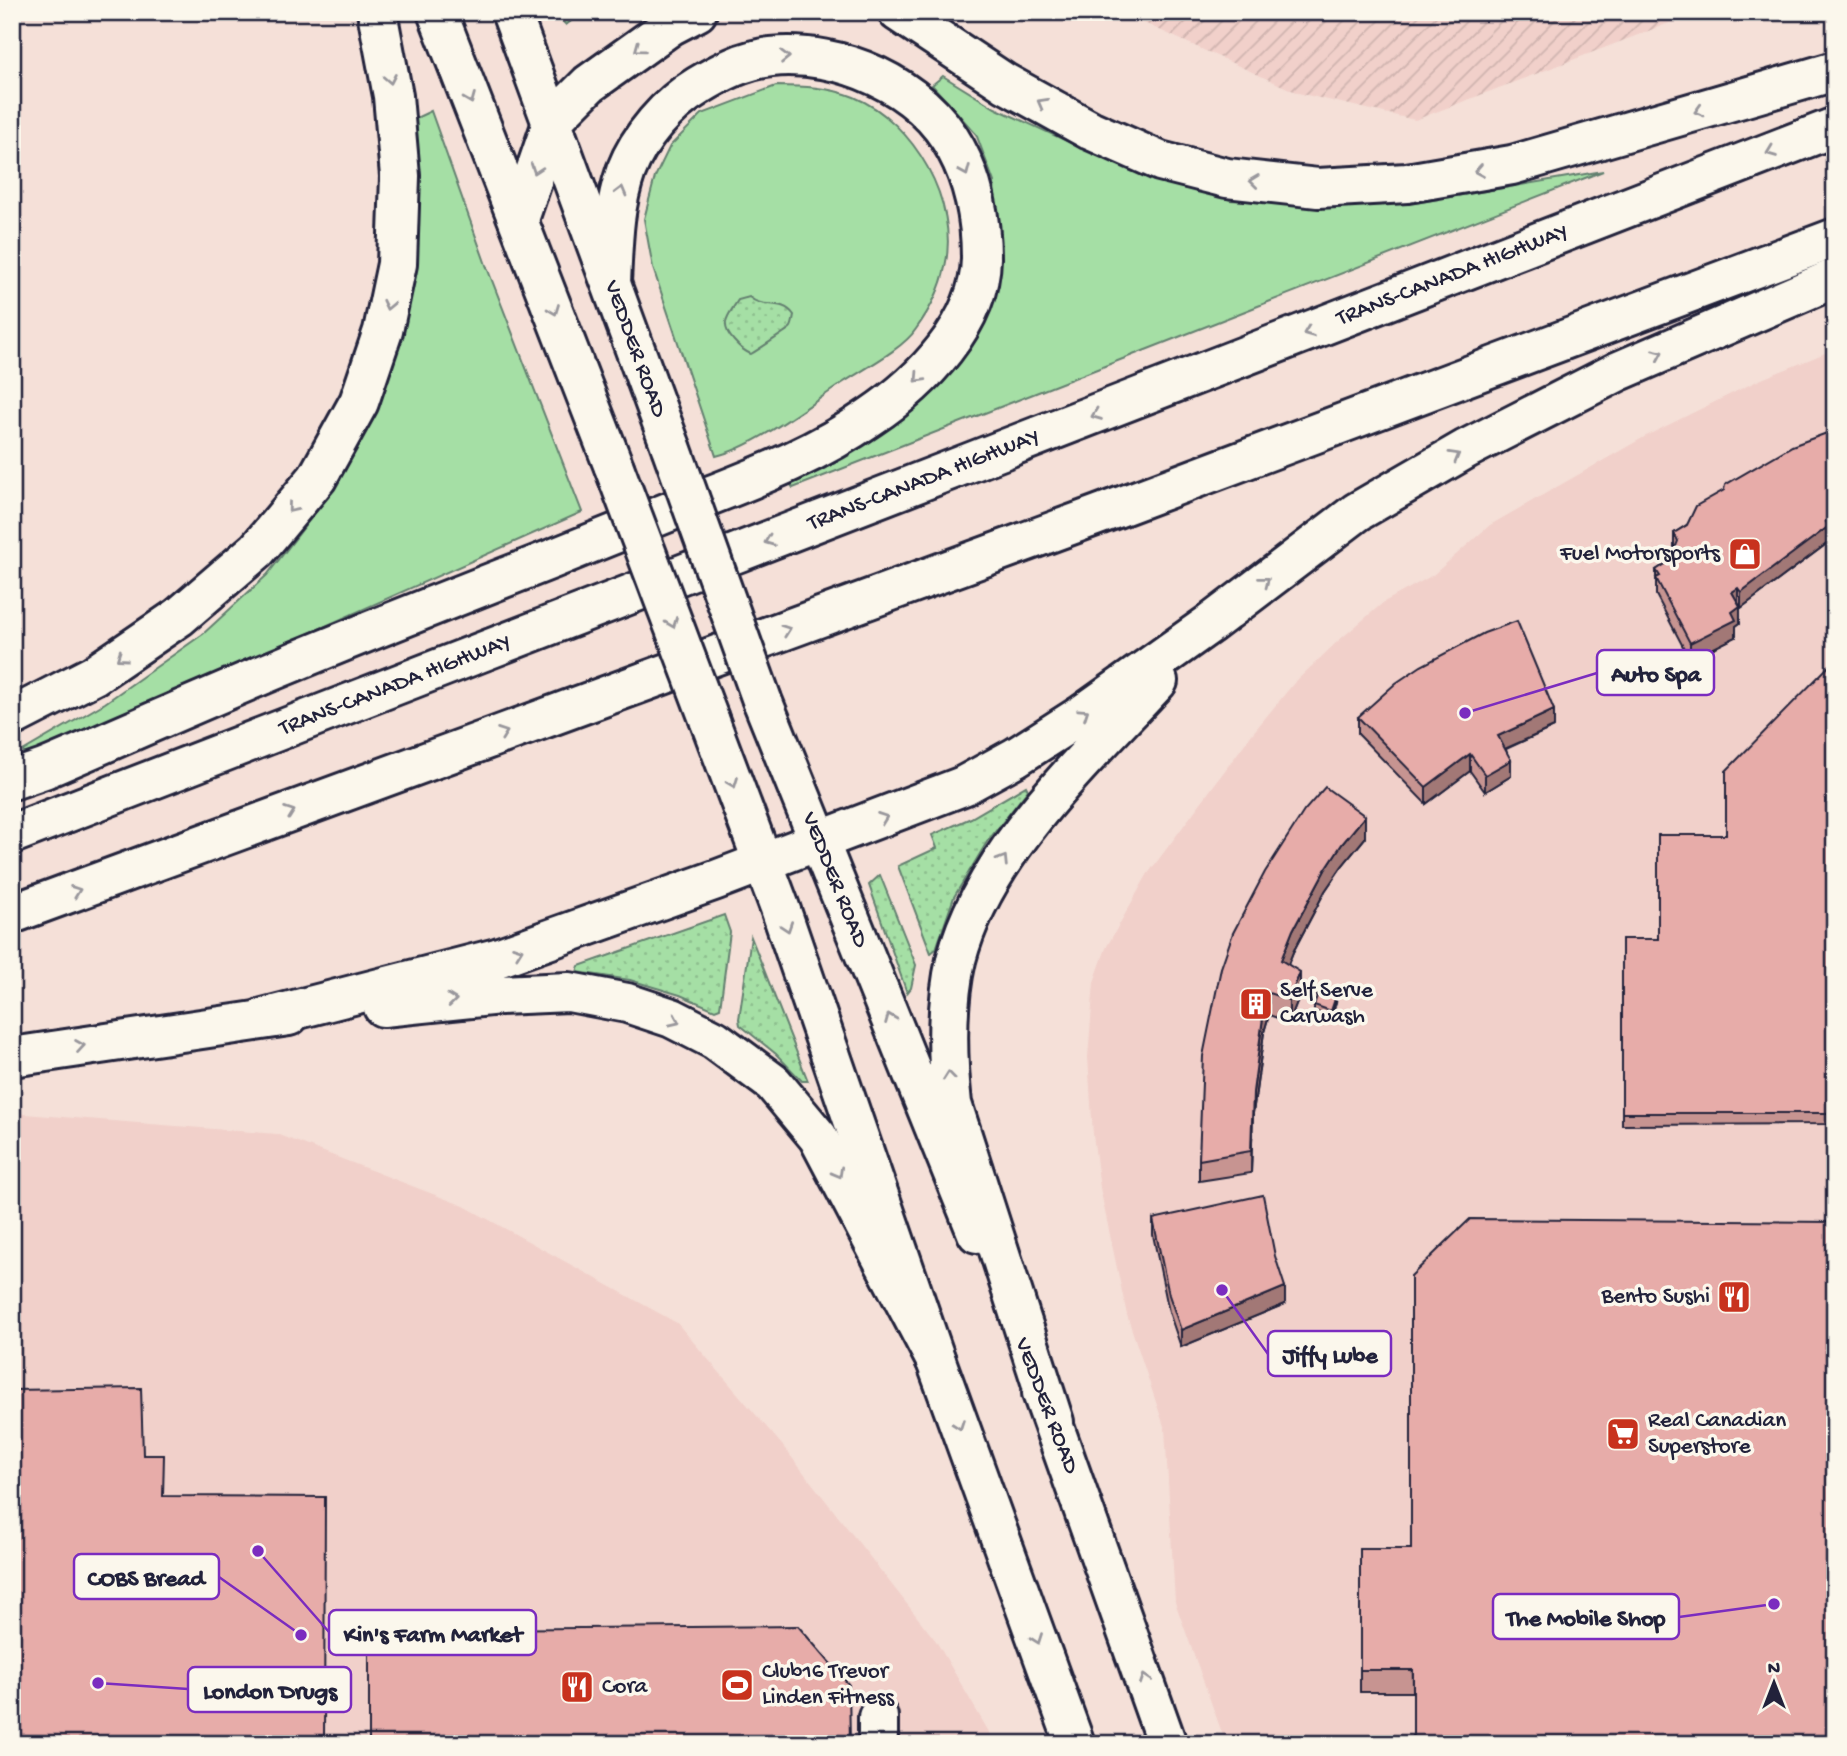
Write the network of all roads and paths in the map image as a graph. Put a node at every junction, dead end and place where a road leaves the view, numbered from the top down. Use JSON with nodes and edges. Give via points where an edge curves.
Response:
{"nodes":[{"id":1,"x":377,"y":12,"type":"edge"},
{"id":2,"x":437,"y":12,"type":"edge"},
{"id":3,"x":511,"y":12,"type":"edge"},
{"id":4,"x":697,"y":12,"type":"edge"},
{"id":5,"x":868,"y":12,"type":"edge"},
{"id":6,"x":906,"y":18,"type":"edge"},
{"id":7,"x":1835,"y":71,"type":"edge"},
{"id":8,"x":553,"y":120,"type":"junction"},
{"id":9,"x":1835,"y":127,"type":"edge"},
{"id":10,"x":519,"y":219,"type":"junction"},
{"id":11,"x":1835,"y":238,"type":"edge"},
{"id":12,"x":1835,"y":278,"type":"edge"},
{"id":13,"x":611,"y":283,"type":"junction"},
{"id":14,"x":1211,"y":623,"type":"junction"},
{"id":15,"x":12,"y":717,"type":"edge"},
{"id":16,"x":12,"y":780,"type":"edge"},
{"id":17,"x":12,"y":834,"type":"edge"},
{"id":18,"x":819,"y":842,"type":"junction"},
{"id":19,"x":763,"y":863,"type":"junction"},
{"id":20,"x":12,"y":914,"type":"edge"},
{"id":21,"x":263,"y":1018,"type":"junction"},
{"id":22,"x":12,"y":1057,"type":"edge"},
{"id":23,"x":936,"y":1361,"type":"junction"},
{"id":24,"x":1054,"y":1422,"type":"junction"},
{"id":25,"x":1075,"y":1744,"type":"edge"},
{"id":26,"x":1167,"y":1744,"type":"edge"}],
"edges":[{"from":1,"to":15,"type":"main road","one_way":true,"via":[[393,96],[400,176],[397,264],[383,331],[359,401],[317,478],[257,550],[179,617],[94,675]]},
{"from":2,"to":10,"type":"main road","one_way":true},
{"from":3,"to":8,"type":"main road","name":"VEDDER ROAD"},
{"from":4,"to":8,"type":"main road","one_way":true,"via":[[589,84]]},
{"from":5,"to":6,"type":"main road"},
{"from":7,"to":6,"type":"main road","one_way":true,"via":[[1512,165],[1407,183],[1318,188],[1227,178],[1160,161],[1090,131],[1005,83]]},
{"from":8,"to":10,"type":"main road","one_way":true},
{"from":8,"to":13,"type":"main road","name":"VEDDER ROAD"},
{"from":9,"to":17,"type":"main road","name":"TRANS-CANADA HIGHWAY","one_way":true},
{"from":10,"to":19,"type":"main road","one_way":true,"bridge":true},
{"from":20,"to":11,"type":"main road","one_way":true},
{"from":14,"to":12,"type":"main road","one_way":true,"via":[[1357,512],[1466,449],[1619,371]]},
{"from":13,"to":16,"type":"main road","one_way":true,"via":[[613,220],[627,168],[649,131],[682,95],[726,69],[769,58],[811,57],[870,73],[902,89],[930,115],[955,146],[972,188],[981,234],[973,302],[945,350],[909,388],[828,444]]},
{"from":13,"to":18,"type":"main road","name":"VEDDER ROAD","bridge":true,"via":[[762,700]]},
{"from":18,"to":14,"type":"main road","one_way":true,"via":[[963,786],[1016,757]]},
{"from":24,"to":14,"type":"main road","one_way":true,"via":[[952,1104],[947,1058],[956,960],[976,906],[1039,811]]},
{"from":18,"to":19,"type":"main road"},
{"from":24,"to":18,"type":"main road","name":"VEDDER ROAD","one_way":true},
{"from":21,"to":19,"type":"main road","one_way":true,"via":[[497,958]]},
{"from":19,"to":23,"type":"main road","one_way":true},
{"from":22,"to":21,"type":"main road","one_way":true},
{"from":21,"to":23,"type":"main road","one_way":true,"via":[[569,992],[626,1003],[683,1024],[773,1083],[818,1137]]},
{"from":23,"to":25,"type":"main road","one_way":true},
{"from":26,"to":24,"type":"main road","name":"VEDDER ROAD","one_way":true}]}
